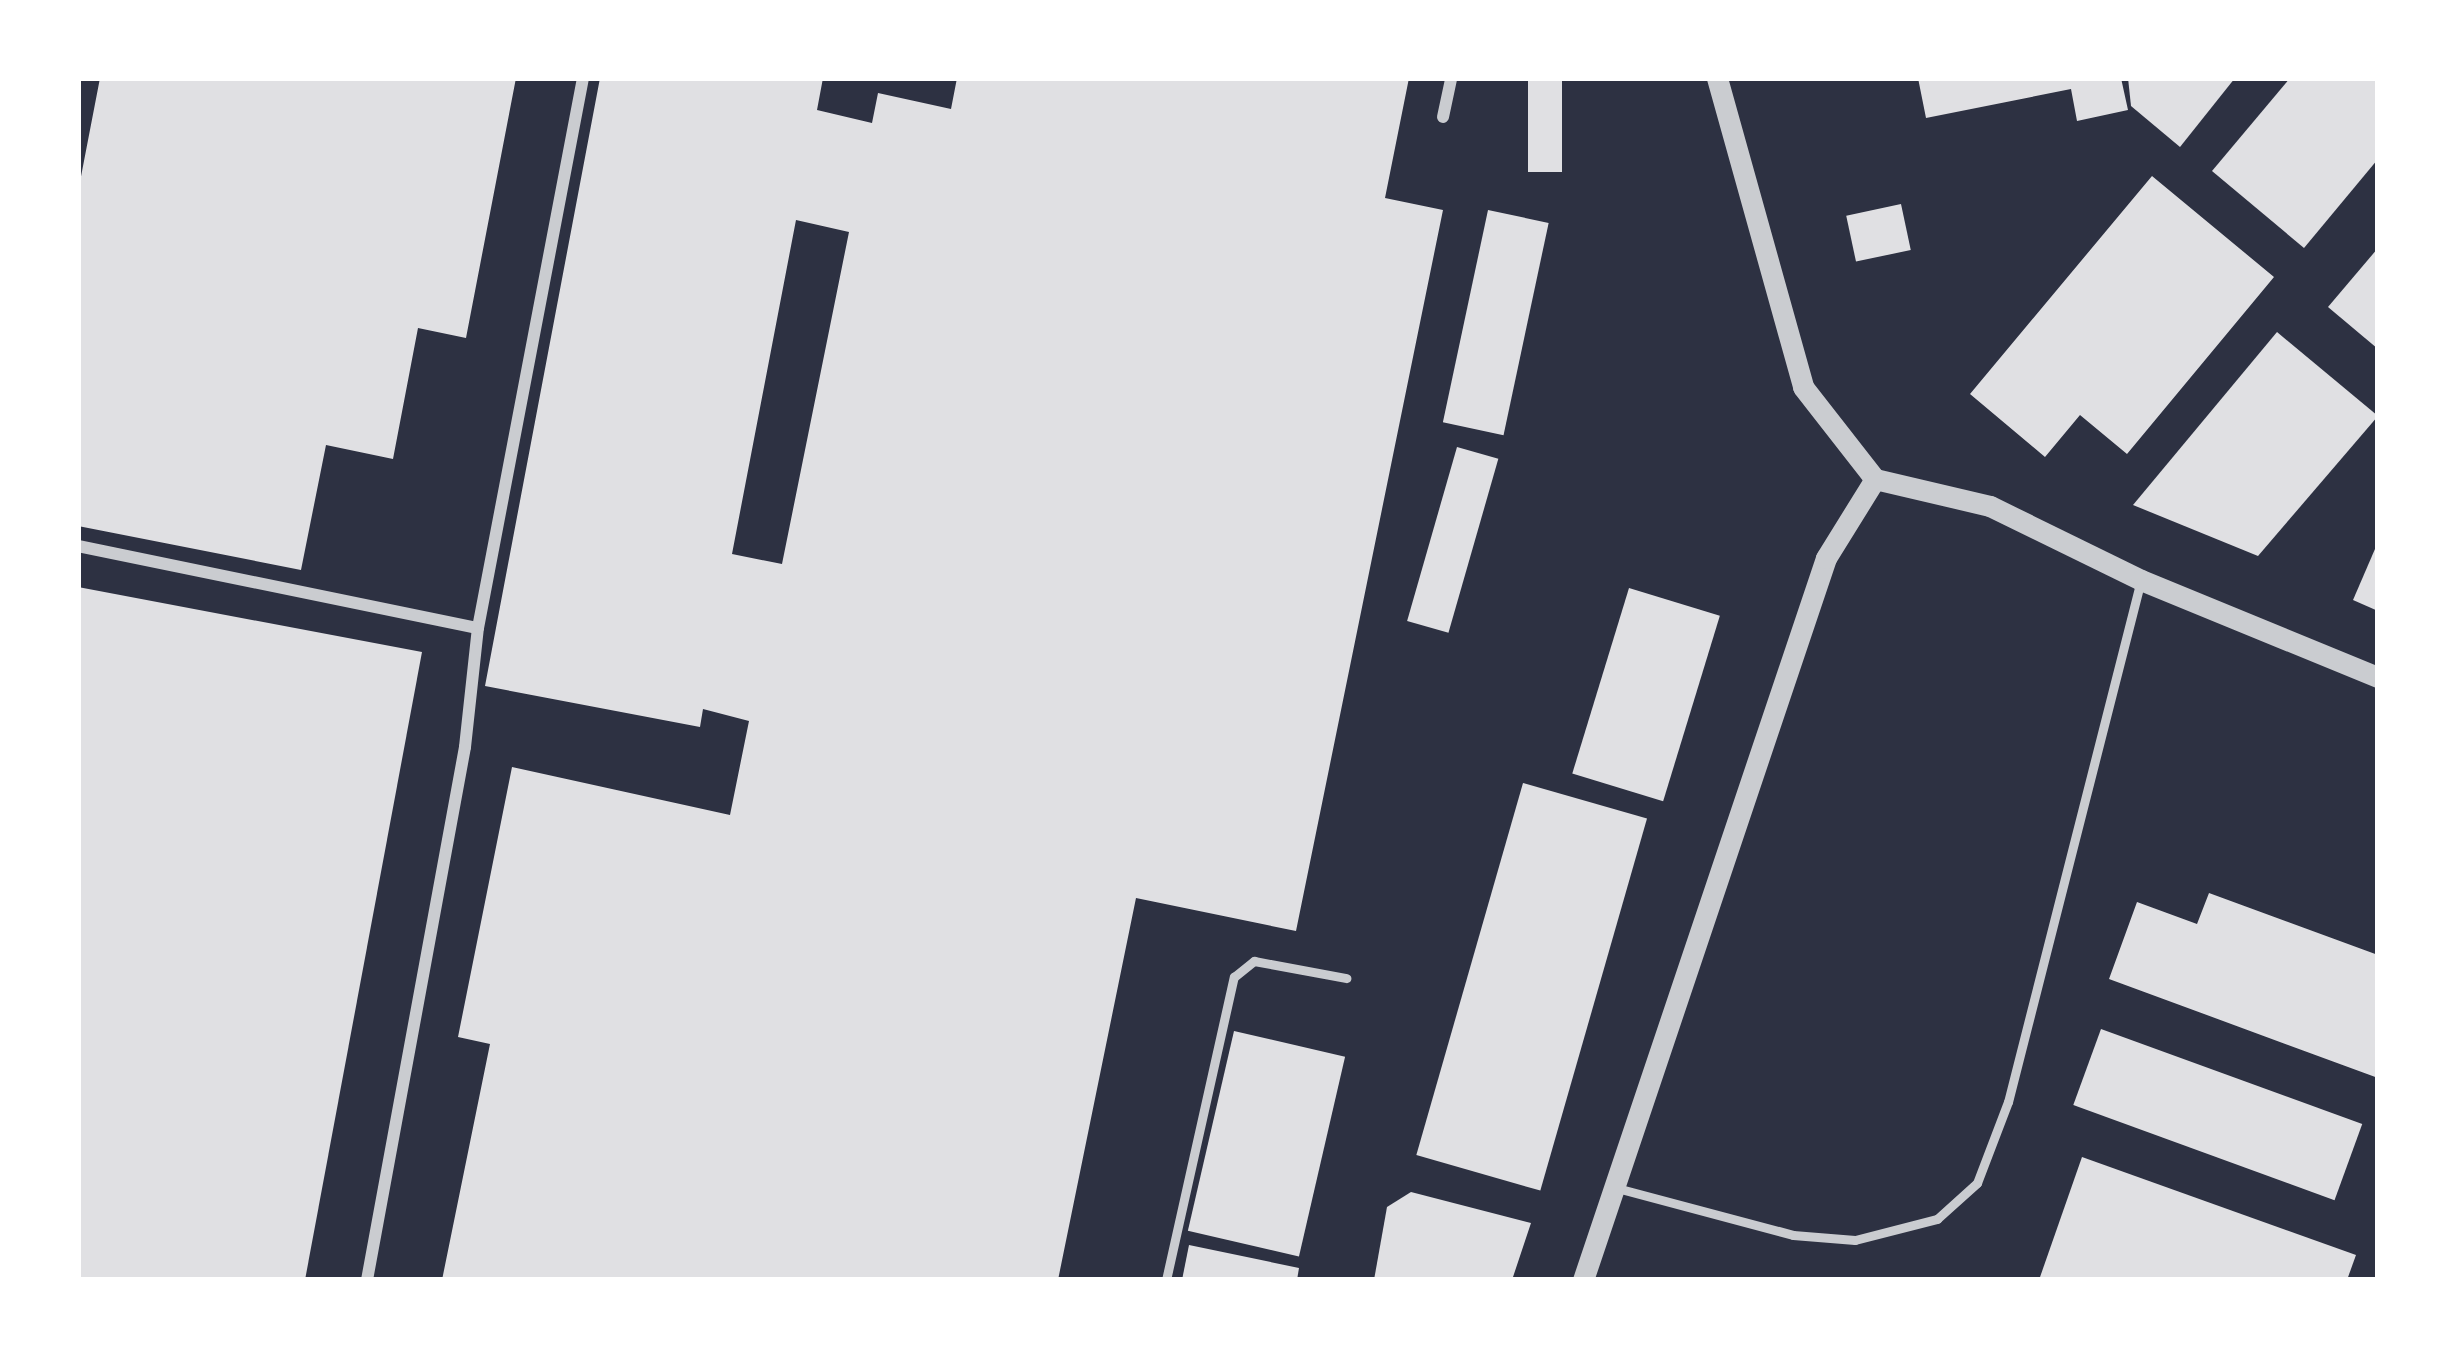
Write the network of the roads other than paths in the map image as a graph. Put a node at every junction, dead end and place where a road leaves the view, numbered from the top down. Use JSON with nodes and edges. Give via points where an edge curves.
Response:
{"nodes":[{"id":1,"x":583,"y":78,"type":"edge"},
{"id":2,"x":1451,"y":78,"type":"edge"},
{"id":3,"x":1717,"y":78,"type":"edge"},
{"id":4,"x":1443,"y":117,"type":"dead end"},
{"id":5,"x":1875,"y":479,"type":"junction"},
{"id":6,"x":78,"y":546,"type":"edge"},
{"id":7,"x":2141,"y":580,"type":"junction"},
{"id":8,"x":478,"y":628,"type":"junction"},
{"id":9,"x":2378,"y":677,"type":"edge"},
{"id":10,"x":1346,"y":978,"type":"dead end"},
{"id":11,"x":1613,"y":1187,"type":"junction"},
{"id":12,"x":367,"y":1280,"type":"edge"},
{"id":13,"x":1166,"y":1280,"type":"edge"},
{"id":14,"x":1583,"y":1280,"type":"edge"}],
"edges":[{"from":1,"to":8,"type":"street"},
{"from":2,"to":4,"type":"street"},
{"from":3,"to":5,"type":"street","via":[[1803,387]]},
{"from":5,"to":7,"type":"street","via":[[1990,506]]},
{"from":5,"to":11,"type":"street","via":[[1826,558]]},
{"from":6,"to":8,"type":"street"},
{"from":7,"to":9,"type":"street"},
{"from":7,"to":11,"type":"lane","via":[[1999,1135],[1977,1183],[1937,1219],[1855,1240],[1793,1234]]},
{"from":8,"to":12,"type":"street","via":[[465,747]]},
{"from":10,"to":13,"type":"lane","via":[[1254,961],[1234,977]]},
{"from":11,"to":14,"type":"street"}]}
